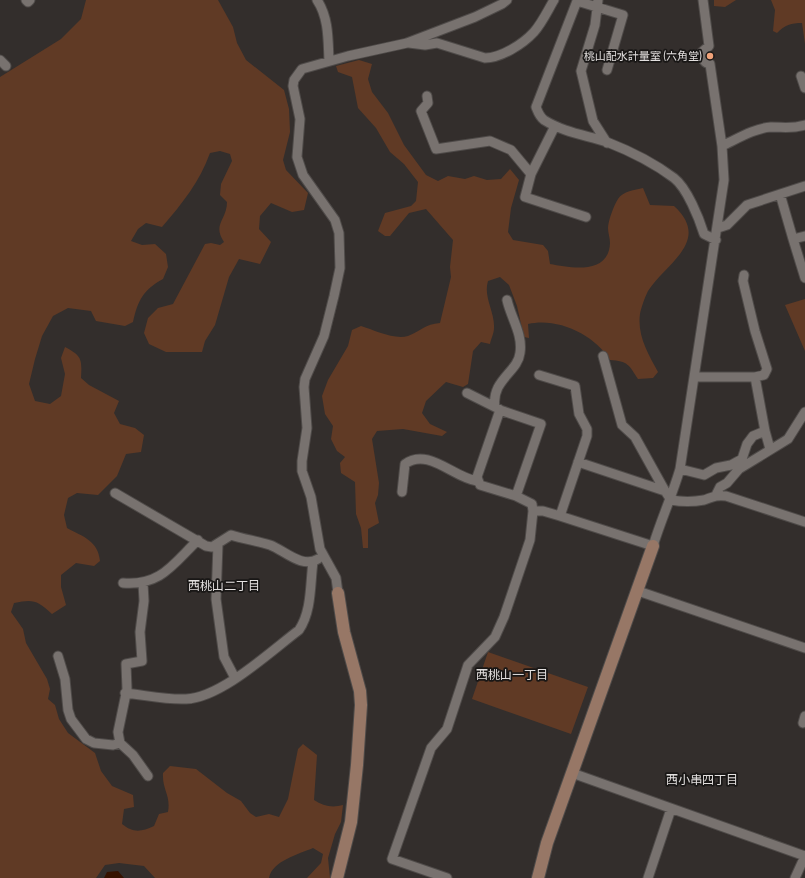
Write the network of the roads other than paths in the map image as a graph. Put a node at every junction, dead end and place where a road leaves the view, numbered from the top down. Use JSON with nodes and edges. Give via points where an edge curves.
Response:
{"nodes":[{"id":1,"x":26,"y":0,"type":"edge"},
{"id":2,"x":30,"y":0,"type":"edge"},
{"id":3,"x":317,"y":0,"type":"edge"},
{"id":4,"x":507,"y":0,"type":"edge"},
{"id":5,"x":554,"y":0,"type":"edge"},
{"id":6,"x":703,"y":0,"type":"edge"},
{"id":7,"x":597,"y":3,"type":"edge"},
{"id":8,"x":407,"y":43,"type":"junction"},
{"id":9,"x":329,"y":61,"type":"junction"},
{"id":10,"x":607,"y":70,"type":"dead end"},
{"id":11,"x":801,"y":76,"type":"dead end"},
{"id":12,"x":805,"y":88,"type":"edge"},
{"id":13,"x":426,"y":96,"type":"dead end"},
{"id":14,"x":805,"y":125,"type":"edge"},
{"id":15,"x":554,"y":126,"type":"junction"},
{"id":16,"x":607,"y":143,"type":"junction"},
{"id":17,"x":722,"y":146,"type":"junction"},
{"id":18,"x":531,"y":174,"type":"junction"},
{"id":19,"x":805,"y":186,"type":"edge"},
{"id":20,"x":780,"y":194,"type":"junction"},
{"id":21,"x":586,"y":217,"type":"dead end"},
{"id":22,"x":718,"y":228,"type":"junction"},
{"id":23,"x":805,"y":236,"type":"edge"},
{"id":24,"x":793,"y":239,"type":"junction"},
{"id":25,"x":716,"y":240,"type":"junction"},
{"id":26,"x":744,"y":275,"type":"dead end"},
{"id":27,"x":805,"y":278,"type":"edge"},
{"id":28,"x":507,"y":300,"type":"dead end"},
{"id":29,"x":603,"y":356,"type":"dead end"},
{"id":30,"x":539,"y":375,"type":"dead end"},
{"id":31,"x":694,"y":377,"type":"junction"},
{"id":32,"x":755,"y":377,"type":"junction"},
{"id":33,"x":467,"y":393,"type":"dead end"},
{"id":34,"x":498,"y":409,"type":"junction"},
{"id":35,"x":805,"y":412,"type":"edge"},
{"id":36,"x":765,"y":431,"type":"junction"},
{"id":37,"x":770,"y":449,"type":"junction"},
{"id":38,"x":578,"y":462,"type":"junction"},
{"id":39,"x":680,"y":470,"type":"junction"},
{"id":40,"x":477,"y":481,"type":"junction"},
{"id":41,"x":665,"y":491,"type":"junction"},
{"id":42,"x":402,"y":492,"type":"dead end"},
{"id":43,"x":115,"y":493,"type":"dead end"},
{"id":44,"x":716,"y":495,"type":"junction"},
{"id":45,"x":516,"y":496,"type":"junction"},
{"id":46,"x":671,"y":500,"type":"junction"},
{"id":47,"x":533,"y":511,"type":"junction"},
{"id":48,"x":560,"y":516,"type":"junction"},
{"id":49,"x":805,"y":522,"type":"edge"},
{"id":50,"x":198,"y":540,"type":"junction"},
{"id":51,"x":218,"y":544,"type":"junction"},
{"id":52,"x":206,"y":546,"type":"junction"},
{"id":53,"x":653,"y":546,"type":"junction"},
{"id":54,"x":323,"y":554,"type":"junction"},
{"id":55,"x":313,"y":562,"type":"junction"},
{"id":56,"x":217,"y":577,"type":"junction"},
{"id":57,"x":123,"y":583,"type":"dead end"},
{"id":58,"x":143,"y":583,"type":"junction"},
{"id":59,"x":638,"y":592,"type":"junction"},
{"id":60,"x":338,"y":593,"type":"joint"},
{"id":61,"x":805,"y":648,"type":"edge"},
{"id":62,"x":58,"y":656,"type":"dead end"},
{"id":63,"x":235,"y":678,"type":"junction"},
{"id":64,"x":125,"y":693,"type":"junction"},
{"id":65,"x":120,"y":743,"type":"junction"},
{"id":66,"x":572,"y":773,"type":"junction"},
{"id":67,"x":148,"y":776,"type":"dead end"},
{"id":68,"x":671,"y":809,"type":"junction"},
{"id":69,"x":805,"y":856,"type":"edge"},
{"id":70,"x":337,"y":878,"type":"edge"},
{"id":71,"x":447,"y":878,"type":"edge"},
{"id":72,"x":538,"y":878,"type":"edge"},
{"id":73,"x":648,"y":878,"type":"edge"},
{"id":74,"x":795,"y":878,"type":"edge"}],
"edges":[{"from":1,"to":2,"type":"street"},
{"from":3,"to":9,"type":"street","via":[[326,21]]},
{"from":4,"to":8,"type":"street","via":[[475,17]]},
{"from":5,"to":8,"type":"street","via":[[534,32],[518,45],[491,58],[437,43]]},
{"from":6,"to":17,"type":"street","via":[[709,46],[702,52],[702,57],[710,64]]},
{"from":7,"to":10,"type":"street","via":[[623,15]]},
{"from":7,"to":15,"type":"street","via":[[577,1],[536,107],[542,119]]},
{"from":7,"to":16,"type":"street","via":[[595,25],[581,71],[593,121]]},
{"from":8,"to":9,"type":"street"},
{"from":9,"to":54,"type":"street","via":[[302,69],[296,74],[293,86],[300,119],[297,157],[303,175],[335,220],[340,241],[340,268],[324,336],[304,387],[307,428],[302,471],[311,497],[317,539]]},
{"from":11,"to":12,"type":"street"},
{"from":13,"to":18,"type":"street","via":[[428,102],[421,111],[436,150],[490,140],[511,150]]},
{"from":14,"to":17,"type":"street","via":[[792,129],[771,127],[759,130]]},
{"from":15,"to":16,"type":"street"},
{"from":15,"to":18,"type":"street"},
{"from":16,"to":25,"type":"street","via":[[644,159],[675,179],[691,202],[704,234]]},
{"from":17,"to":22,"type":"street","via":[[724,180]]},
{"from":18,"to":21,"type":"street","via":[[524,197]]},
{"from":19,"to":20,"type":"street"},
{"from":20,"to":22,"type":"street","via":[[747,205],[727,225]]},
{"from":20,"to":24,"type":"street"},
{"from":22,"to":25,"type":"street"},
{"from":23,"to":24,"type":"street"},
{"from":24,"to":27,"type":"street"},
{"from":25,"to":31,"type":"street"},
{"from":26,"to":32,"type":"street","via":[[743,281],[755,331],[768,369],[764,375]]},
{"from":28,"to":34,"type":"street","via":[[517,327],[521,353],[497,388],[494,400]]},
{"from":29,"to":41,"type":"street","via":[[622,425],[635,437]]},
{"from":30,"to":38,"type":"street","via":[[575,386],[579,414],[587,429]]},
{"from":31,"to":32,"type":"street"},
{"from":31,"to":39,"type":"street"},
{"from":32,"to":36,"type":"street"},
{"from":33,"to":34,"type":"street"},
{"from":34,"to":40,"type":"street"},
{"from":34,"to":45,"type":"street","via":[[541,424]]},
{"from":35,"to":37,"type":"street","via":[[788,439]]},
{"from":36,"to":37,"type":"street"},
{"from":36,"to":39,"type":"street","via":[[753,436],[742,459],[736,463],[716,468],[704,475]]},
{"from":37,"to":44,"type":"street","via":[[739,469],[720,487]]},
{"from":38,"to":41,"type":"street"},
{"from":38,"to":48,"type":"street"},
{"from":39,"to":46,"type":"street"},
{"from":40,"to":42,"type":"street","via":[[432,461],[416,459],[405,464]]},
{"from":40,"to":45,"type":"street"},
{"from":41,"to":46,"type":"street"},
{"from":43,"to":50,"type":"street"},
{"from":44,"to":46,"type":"street","via":[[705,500]]},
{"from":44,"to":49,"type":"street"},
{"from":45,"to":47,"type":"street","via":[[532,504]]},
{"from":46,"to":53,"type":"street"},
{"from":47,"to":48,"type":"street"},
{"from":47,"to":71,"type":"street","via":[[530,540],[504,617],[495,637],[468,665],[447,729],[431,748],[392,858]]},
{"from":48,"to":53,"type":"street"},
{"from":50,"to":52,"type":"street"},
{"from":50,"to":58,"type":"street","via":[[164,575]]},
{"from":51,"to":52,"type":"street","via":[[212,548]]},
{"from":51,"to":55,"type":"street","via":[[231,535],[270,545],[291,558]]},
{"from":51,"to":56,"type":"street"},
{"from":52,"to":56,"type":"street"},
{"from":53,"to":59,"type":"street"},
{"from":54,"to":55,"type":"street"},
{"from":54,"to":60,"type":"street","via":[[336,578]]},
{"from":55,"to":63,"type":"street","via":[[308,606],[299,630]]},
{"from":56,"to":63,"type":"street","via":[[216,599],[224,656]]},
{"from":57,"to":58,"type":"street"},
{"from":58,"to":64,"type":"street","via":[[144,601],[140,632],[142,661],[126,664]]},
{"from":59,"to":61,"type":"street"},
{"from":59,"to":66,"type":"street"},
{"from":60,"to":70,"type":"street","via":[[361,705],[351,822]]},
{"from":62,"to":65,"type":"street","via":[[65,679],[68,710],[86,739],[94,743]]},
{"from":63,"to":64,"type":"street","via":[[191,699]]},
{"from":64,"to":65,"type":"street","via":[[118,732]]},
{"from":65,"to":67,"type":"street","via":[[134,755]]},
{"from":66,"to":68,"type":"street"},
{"from":66,"to":72,"type":"street","via":[[547,843]]},
{"from":68,"to":69,"type":"street"},
{"from":68,"to":73,"type":"street"},
{"from":69,"to":74,"type":"street"}]}
